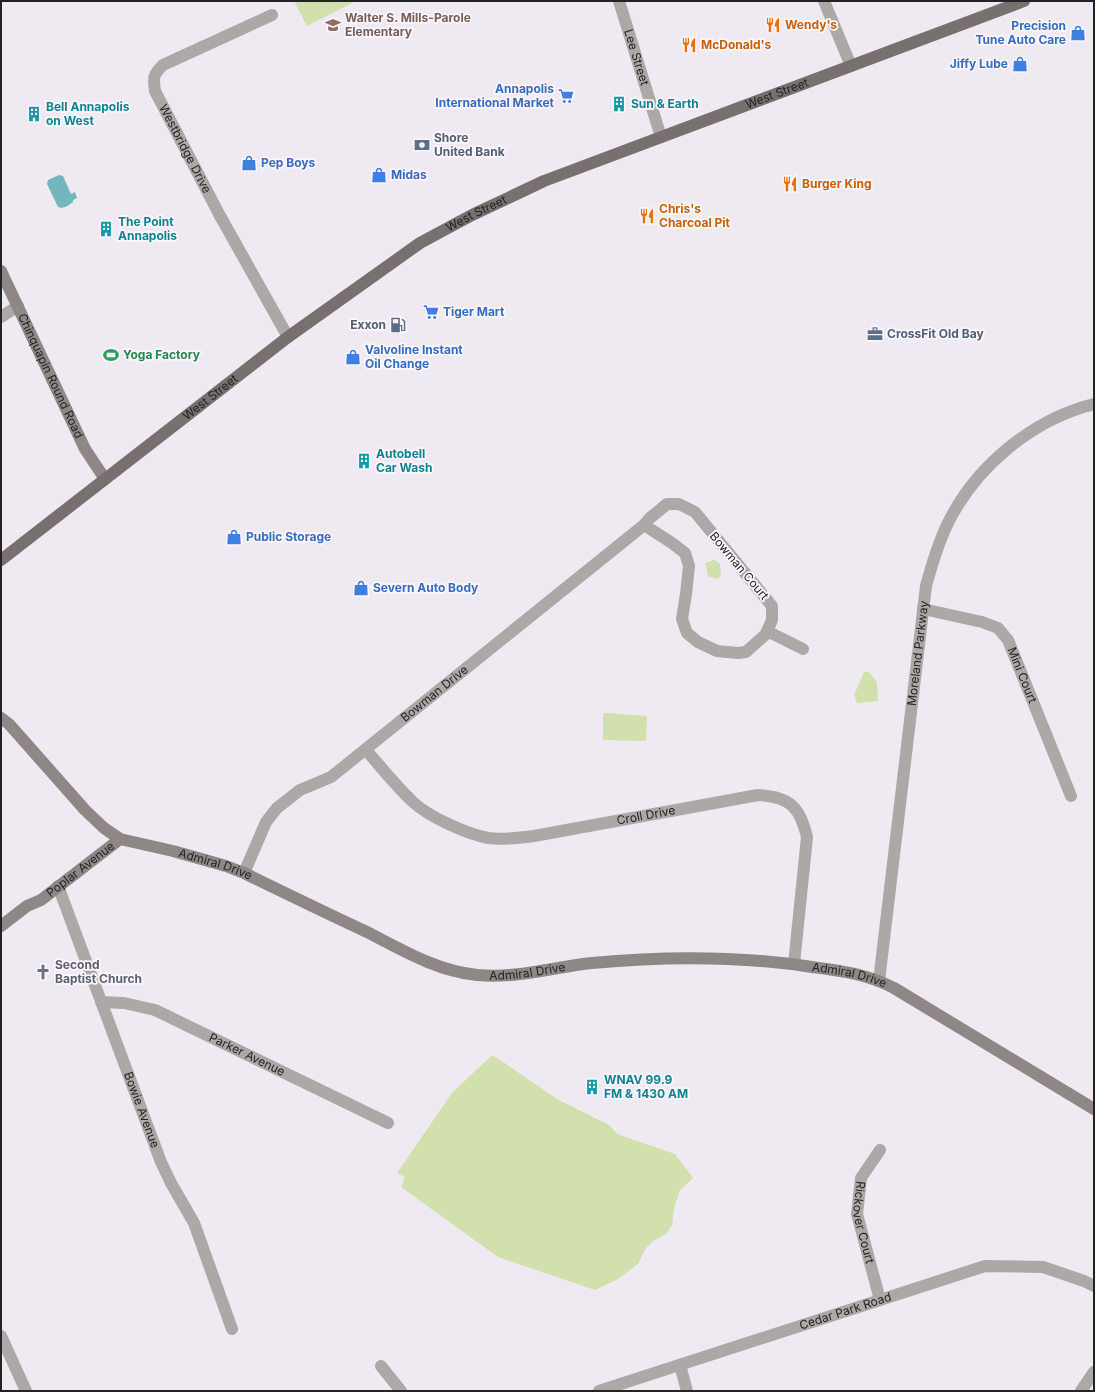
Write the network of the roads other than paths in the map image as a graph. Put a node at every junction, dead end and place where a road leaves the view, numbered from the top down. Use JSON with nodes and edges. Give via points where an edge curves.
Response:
{"nodes":[{"id":1,"x":619,"y":1,"type":"edge"},
{"id":2,"x":824,"y":1,"type":"edge"},
{"id":3,"x":1024,"y":1,"type":"edge"},
{"id":4,"x":272,"y":15,"type":"dead end"},
{"id":5,"x":851,"y":66,"type":"junction"},
{"id":6,"x":661,"y":137,"type":"junction"},
{"id":7,"x":1,"y":271,"type":"edge"},
{"id":8,"x":18,"y":306,"type":"junction"},
{"id":9,"x":1,"y":317,"type":"edge"},
{"id":10,"x":288,"y":336,"type":"junction"},
{"id":11,"x":1094,"y":404,"type":"edge"},
{"id":12,"x":105,"y":479,"type":"junction"},
{"id":13,"x":644,"y":525,"type":"junction"},
{"id":14,"x":1,"y":560,"type":"edge"},
{"id":15,"x":923,"y":609,"type":"junction"},
{"id":16,"x":767,"y":631,"type":"junction"},
{"id":17,"x":803,"y":649,"type":"dead end"},
{"id":18,"x":1,"y":718,"type":"edge"},
{"id":19,"x":366,"y":750,"type":"junction"},
{"id":20,"x":1071,"y":796,"type":"dead end"},
{"id":21,"x":120,"y":839,"type":"junction"},
{"id":22,"x":244,"y":873,"type":"junction"},
{"id":23,"x":58,"y":886,"type":"junction"},
{"id":24,"x":41,"y":900,"type":"junction"},
{"id":25,"x":1,"y":926,"type":"edge"},
{"id":26,"x":1,"y":930,"type":"edge"},
{"id":27,"x":794,"y":964,"type":"junction"},
{"id":28,"x":879,"y":981,"type":"junction"},
{"id":29,"x":101,"y":1002,"type":"junction"},
{"id":30,"x":1094,"y":1109,"type":"edge"},
{"id":31,"x":388,"y":1123,"type":"dead end"},
{"id":32,"x":880,"y":1150,"type":"dead end"},
{"id":33,"x":1094,"y":1286,"type":"edge"},
{"id":34,"x":880,"y":1300,"type":"junction"},
{"id":35,"x":232,"y":1329,"type":"dead end"},
{"id":36,"x":1,"y":1336,"type":"edge"},
{"id":37,"x":680,"y":1365,"type":"junction"},
{"id":38,"x":381,"y":1366,"type":"dead end"},
{"id":39,"x":1094,"y":1372,"type":"edge"},
{"id":40,"x":26,"y":1391,"type":"edge"},
{"id":41,"x":401,"y":1391,"type":"edge"},
{"id":42,"x":599,"y":1391,"type":"edge"},
{"id":43,"x":687,"y":1391,"type":"edge"},
{"id":44,"x":1081,"y":1391,"type":"edge"}],
"edges":[{"from":1,"to":6,"type":"street","name":"Lee Street"},
{"from":2,"to":5,"type":"street"},
{"from":3,"to":5,"type":"main road","name":"West Street"},
{"from":4,"to":10,"type":"street","name":"Westbridge Drive","via":[[163,65],[153,79],[155,91],[219,214]]},
{"from":5,"to":6,"type":"main road","name":"West Street"},
{"from":6,"to":10,"type":"main road","name":"West Street","via":[[544,181],[472,215],[420,243]]},
{"from":7,"to":8,"type":"street","name":"Chinquapin Round Road"},
{"from":8,"to":9,"type":"street"},
{"from":8,"to":12,"type":"street","name":"Chinquapin Round Road","via":[[85,449]]},
{"from":10,"to":12,"type":"main road","name":"West Street"},
{"from":11,"to":15,"type":"street","name":"Moreland Parkway","via":[[1051,419],[1024,435],[995,459],[966,493],[948,522],[936,552],[926,586]]},
{"from":12,"to":14,"type":"main road","name":"West Street"},
{"from":13,"to":16,"type":"street","name":"Bowman Court","via":[[667,504],[679,504],[695,512],[772,606],[772,620]]},
{"from":13,"to":16,"type":"street","name":"Bowman Court","via":[[685,553],[689,566],[682,619],[686,633],[717,651],[738,653],[746,652]]},
{"from":13,"to":19,"type":"street","name":"Bowman Drive"},
{"from":15,"to":20,"type":"street","name":"Mini Court","via":[[982,622],[998,628],[1008,640]]},
{"from":15,"to":28,"type":"street","name":"Moreland Parkway"},
{"from":16,"to":17,"type":"street"},
{"from":18,"to":21,"type":"street","name":"Admiral Drive","via":[[85,810]]},
{"from":19,"to":22,"type":"street","name":"Bowman Drive","via":[[331,777],[300,790],[277,808],[266,822]]},
{"from":19,"to":27,"type":"street","name":"Croll Drive","via":[[414,803],[434,817],[488,838],[534,836],[758,795],[772,795],[786,801],[796,809],[804,822],[808,837]]},
{"from":21,"to":22,"type":"street","name":"Admiral Drive","via":[[173,851]]},
{"from":21,"to":23,"type":"street","name":"Poplar Avenue"},
{"from":22,"to":27,"type":"street","name":"Admiral Drive","via":[[424,960],[462,973],[515,974],[590,963],[698,958]]},
{"from":23,"to":24,"type":"street","name":"Poplar Avenue"},
{"from":23,"to":29,"type":"street","name":"Bowie Avenue"},
{"from":24,"to":25,"type":"street","name":"Poplar Avenue","via":[[27,906]]},
{"from":24,"to":26,"type":"street","name":"Poplar Avenue","via":[[37,907],[19,922]]},
{"from":27,"to":28,"type":"street","name":"Admiral Drive","via":[[849,972]]},
{"from":28,"to":30,"type":"street","name":"Admiral Drive"},
{"from":29,"to":31,"type":"street","name":"Parker Avenue","via":[[124,1003],[155,1010]]},
{"from":29,"to":35,"type":"street","name":"Bowie Avenue","via":[[166,1174],[194,1223]]},
{"from":32,"to":34,"type":"street","name":"Rickover Court","via":[[861,1178],[857,1214]]},
{"from":33,"to":34,"type":"street","name":"Cedar Park Road","via":[[1043,1267],[985,1266]]},
{"from":34,"to":37,"type":"street","name":"Cedar Park Road"},
{"from":36,"to":40,"type":"street"},
{"from":37,"to":42,"type":"street","name":"Cedar Park Road"},
{"from":37,"to":43,"type":"street"},
{"from":38,"to":41,"type":"street"},
{"from":39,"to":44,"type":"street"}]}
